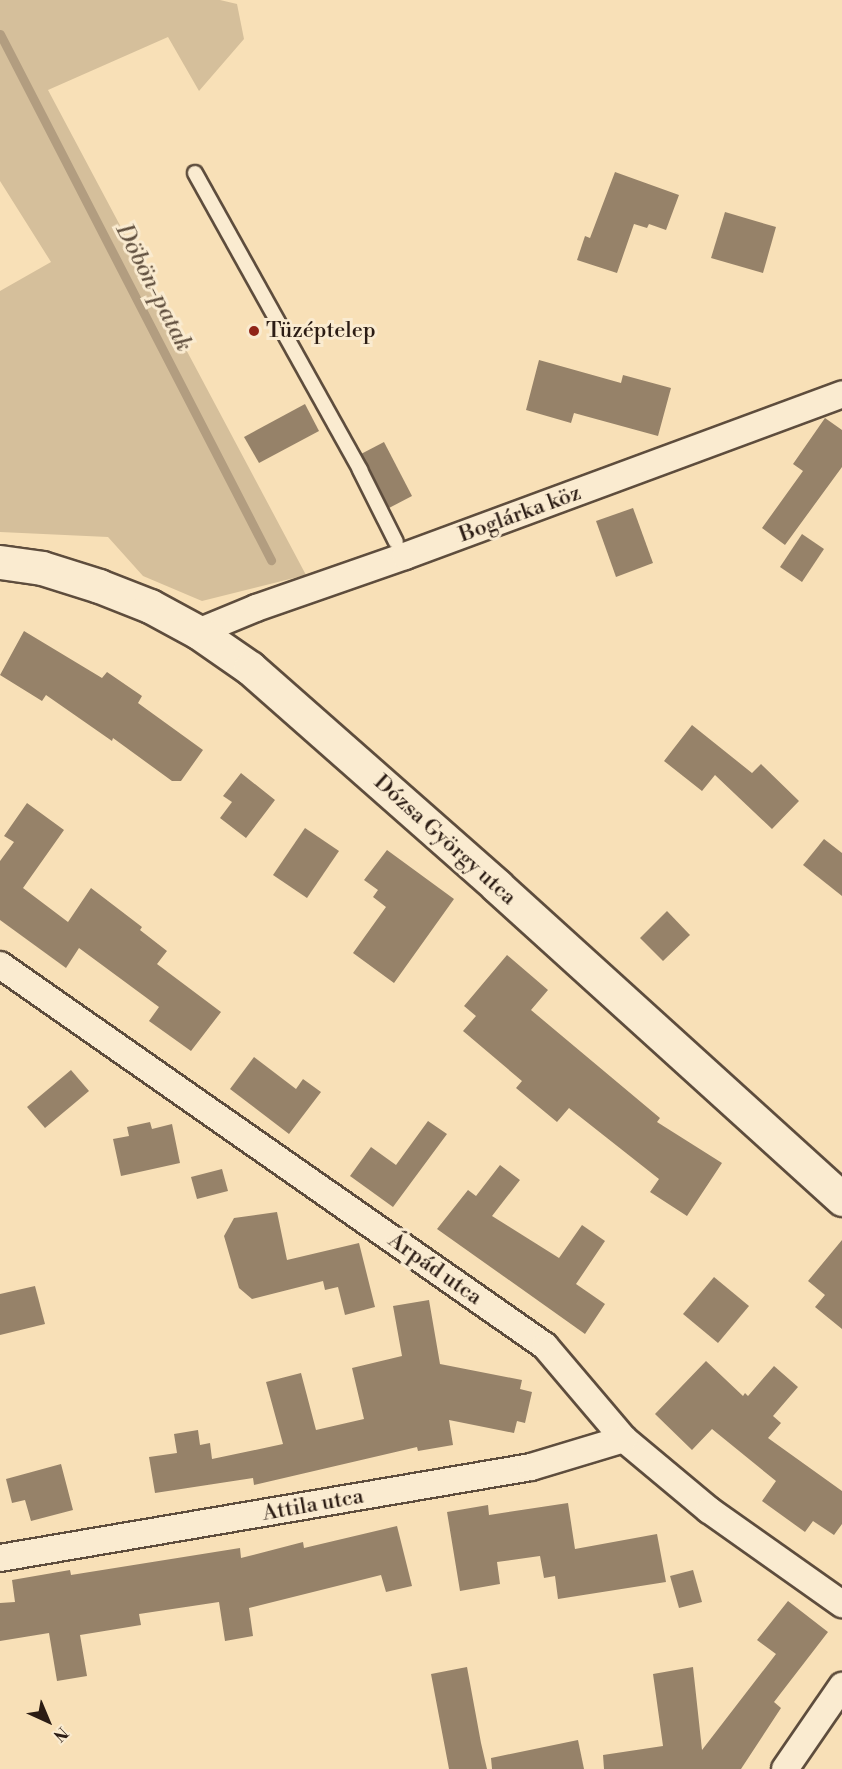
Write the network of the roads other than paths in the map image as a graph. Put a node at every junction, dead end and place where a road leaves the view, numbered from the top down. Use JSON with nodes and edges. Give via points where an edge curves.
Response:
{"nodes":[{"id":1,"x":195,"y":173,"type":"dead end"},
{"id":2,"x":841,"y":396,"type":"edge"},
{"id":3,"x":396,"y":542,"type":"dead end"},
{"id":4,"x":0,"y":562,"type":"edge"},
{"id":5,"x":198,"y":632,"type":"junction"},
{"id":6,"x":0,"y":965,"type":"edge"},
{"id":7,"x":842,"y":1199,"type":"edge"},
{"id":8,"x":624,"y":1439,"type":"junction"},
{"id":9,"x":0,"y":1558,"type":"edge"},
{"id":10,"x":842,"y":1604,"type":"edge"},
{"id":11,"x":842,"y":1686,"type":"edge"},
{"id":12,"x":785,"y":1769,"type":"edge"}],
"edges":[{"from":1,"to":3,"type":"lane"},
{"from":2,"to":5,"type":"street","name":"Boglárka köz"},
{"from":4,"to":5,"type":"main road","name":"Dózsa György utca","via":[[42,568],[99,586],[150,606]]},
{"from":5,"to":7,"type":"main road","name":"Dózsa György utca","via":[[250,668],[326,734]]},
{"from":6,"to":8,"type":"street","name":"Árpád utca","via":[[545,1346]]},
{"from":8,"to":9,"type":"street","name":"Attila utca","via":[[531,1467]]},
{"from":8,"to":10,"type":"street","name":"Árpád utca","via":[[709,1510]]},
{"from":11,"to":12,"type":"street"}]}
